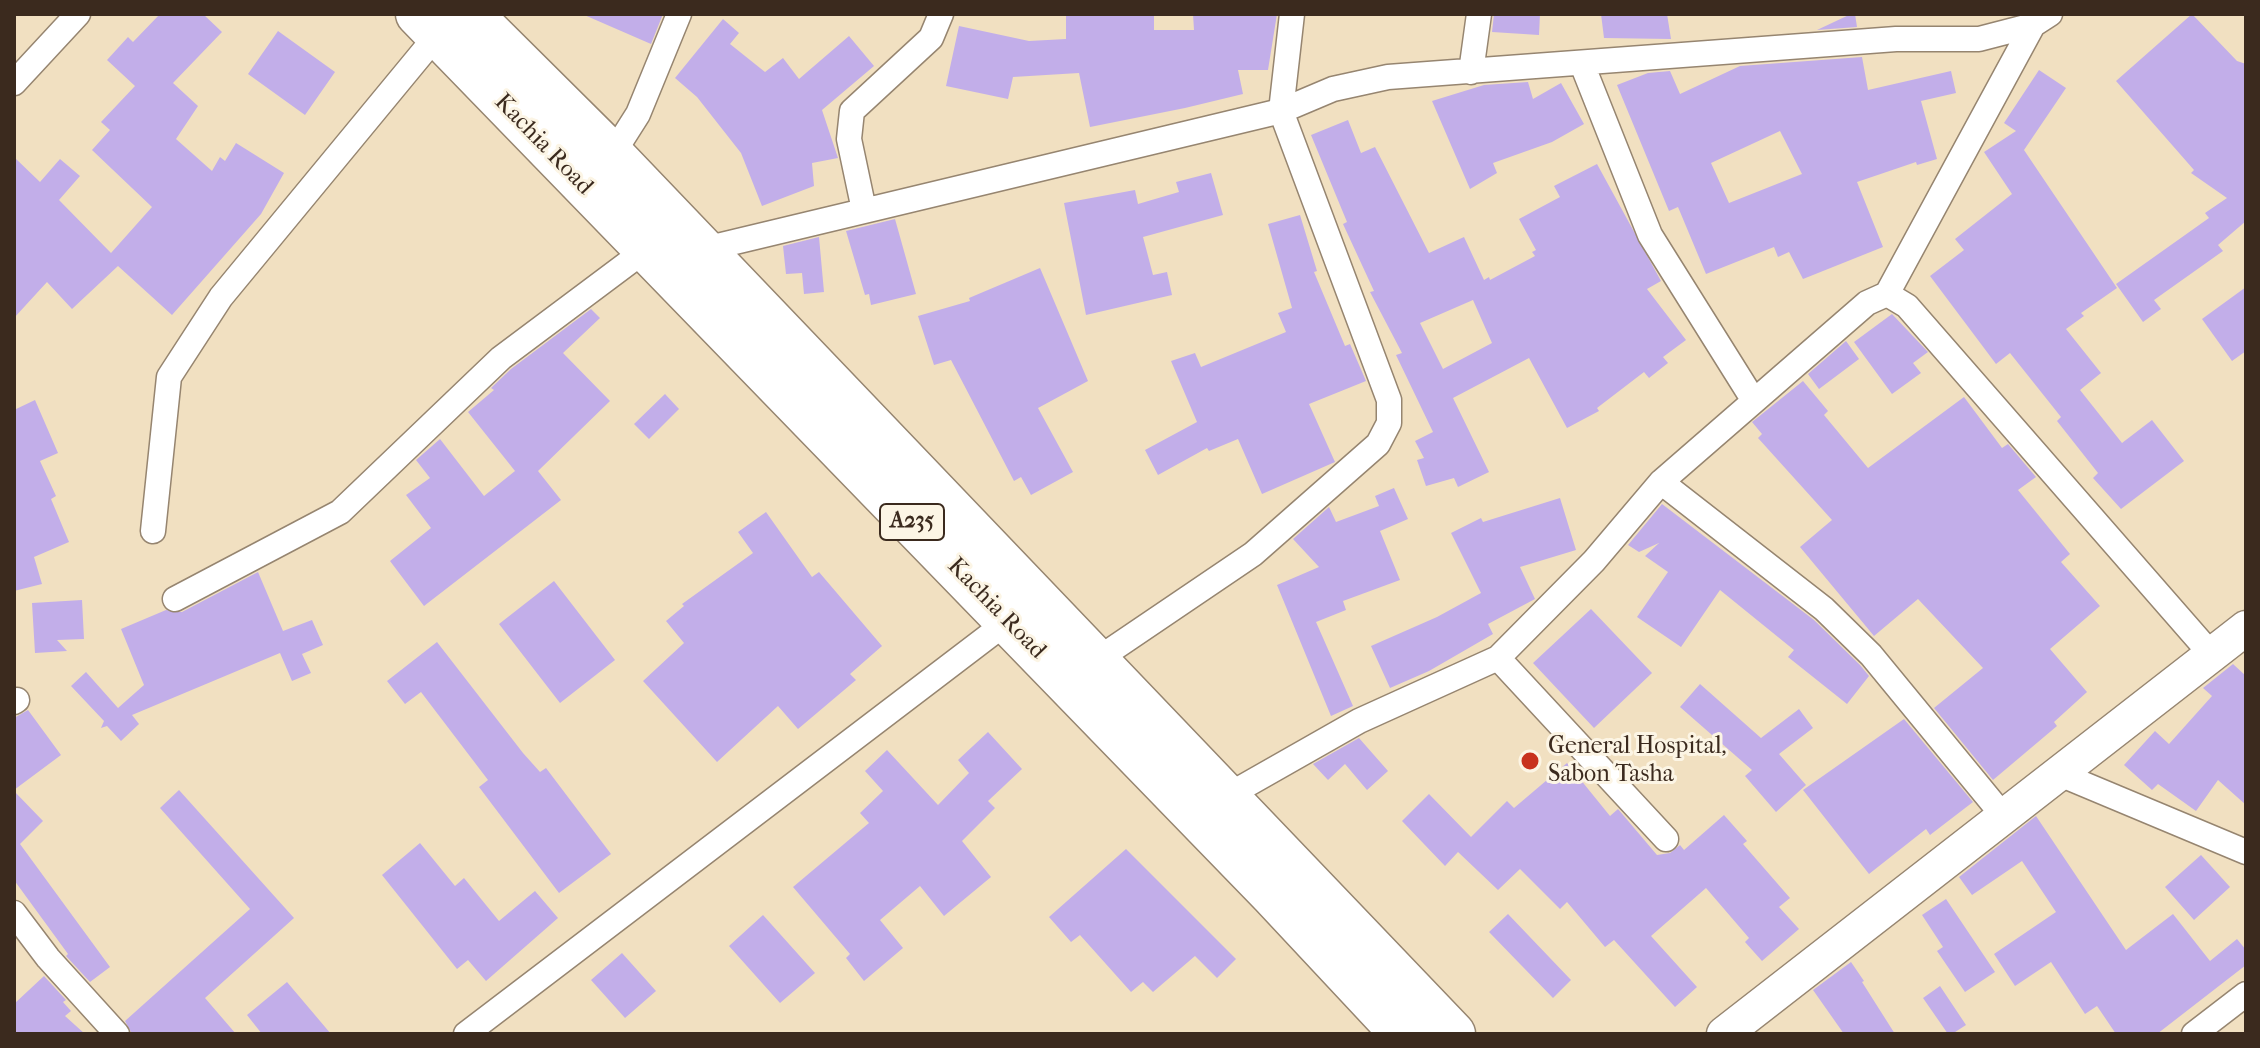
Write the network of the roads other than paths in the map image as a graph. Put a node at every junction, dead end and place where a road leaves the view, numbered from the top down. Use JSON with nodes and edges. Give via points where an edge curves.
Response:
{"nodes":[{"id":1,"x":78,"y":14,"type":"edge"},
{"id":2,"x":679,"y":14,"type":"edge"},
{"id":3,"x":941,"y":14,"type":"edge"},
{"id":4,"x":1292,"y":14,"type":"edge"},
{"id":5,"x":1479,"y":14,"type":"edge"},
{"id":6,"x":2041,"y":19,"type":"edge"},
{"id":7,"x":442,"y":21,"type":"edge"},
{"id":8,"x":1582,"y":64,"type":"junction"},
{"id":9,"x":1471,"y":72,"type":"junction"},
{"id":10,"x":14,"y":83,"type":"edge"},
{"id":11,"x":1281,"y":111,"type":"junction"},
{"id":12,"x":612,"y":155,"type":"junction"},
{"id":13,"x":864,"y":210,"type":"junction"},
{"id":14,"x":701,"y":250,"type":"junction"},
{"id":15,"x":644,"y":251,"type":"junction"},
{"id":16,"x":1887,"y":294,"type":"junction"},
{"id":17,"x":1754,"y":401,"type":"junction"},
{"id":18,"x":1661,"y":482,"type":"junction"},
{"id":19,"x":153,"y":531,"type":"dead end"},
{"id":20,"x":175,"y":599,"type":"dead end"},
{"id":21,"x":1007,"y":622,"type":"junction"},
{"id":22,"x":2246,"y":628,"type":"edge"},
{"id":23,"x":2211,"y":654,"type":"junction"},
{"id":24,"x":1498,"y":658,"type":"junction"},
{"id":25,"x":1098,"y":659,"type":"junction"},
{"id":26,"x":2062,"y":775,"type":"junction"},
{"id":27,"x":1227,"y":796,"type":"junction"},
{"id":28,"x":2005,"y":818,"type":"junction"},
{"id":29,"x":1666,"y":839,"type":"dead end"},
{"id":30,"x":2246,"y":852,"type":"edge"},
{"id":31,"x":14,"y":913,"type":"edge"},
{"id":32,"x":2246,"y":994,"type":"edge"},
{"id":33,"x":117,"y":1034,"type":"edge"},
{"id":34,"x":466,"y":1034,"type":"edge"},
{"id":35,"x":1403,"y":1034,"type":"edge"},
{"id":36,"x":1453,"y":1034,"type":"edge"},
{"id":37,"x":1724,"y":1034,"type":"edge"},
{"id":38,"x":2194,"y":1034,"type":"edge"}],
"edges":[{"from":1,"to":10,"type":"street"},
{"from":2,"to":12,"type":"street","via":[[638,114]]},
{"from":3,"to":13,"type":"street","via":[[931,38],[852,111],[849,139]]},
{"from":4,"to":11,"type":"street"},
{"from":5,"to":9,"type":"street"},
{"from":6,"to":8,"type":"street","via":[[1979,39],[1896,39]]},
{"from":6,"to":16,"type":"street"},
{"from":7,"to":12,"type":"highway","name":"Kachia Road","number":"A235"},
{"from":7,"to":15,"type":"highway","name":"Kachia Road","number":"A235"},
{"from":7,"to":19,"type":"street","via":[[221,297],[169,377]]},
{"from":8,"to":9,"type":"street"},
{"from":8,"to":17,"type":"street","via":[[1650,235]]},
{"from":9,"to":11,"type":"street","via":[[1388,77],[1333,89]]},
{"from":11,"to":13,"type":"street"},
{"from":11,"to":25,"type":"street","via":[[1389,400],[1389,423],[1378,444],[1253,554]]},
{"from":12,"to":14,"type":"highway","name":"Kachia Road","number":"A235"},
{"from":13,"to":14,"type":"street"},
{"from":14,"to":25,"type":"highway","name":"Kachia Road","number":"A235"},
{"from":15,"to":20,"type":"street","via":[[501,358],[340,512]]},
{"from":15,"to":21,"type":"highway","name":"Kachia Road","number":"A235"},
{"from":16,"to":17,"type":"street","via":[[1867,303]]},
{"from":16,"to":23,"type":"street","via":[[1907,306]]},
{"from":17,"to":18,"type":"street"},
{"from":18,"to":24,"type":"street","via":[[1594,561]]},
{"from":18,"to":28,"type":"street","via":[[1833,618],[1871,655]]},
{"from":21,"to":34,"type":"street"},
{"from":21,"to":35,"type":"highway","name":"Kachia Road","number":"A235"},
{"from":22,"to":23,"type":"street"},
{"from":23,"to":26,"type":"street"},
{"from":24,"to":27,"type":"street","via":[[1359,721]]},
{"from":24,"to":29,"type":"street"},
{"from":25,"to":27,"type":"highway","name":"Kachia Road","number":"A235"},
{"from":26,"to":28,"type":"street"},
{"from":26,"to":30,"type":"street"},
{"from":27,"to":36,"type":"highway","name":"Kachia Road","number":"A235"},
{"from":28,"to":37,"type":"street"},
{"from":31,"to":33,"type":"street"},
{"from":32,"to":38,"type":"street"}]}
